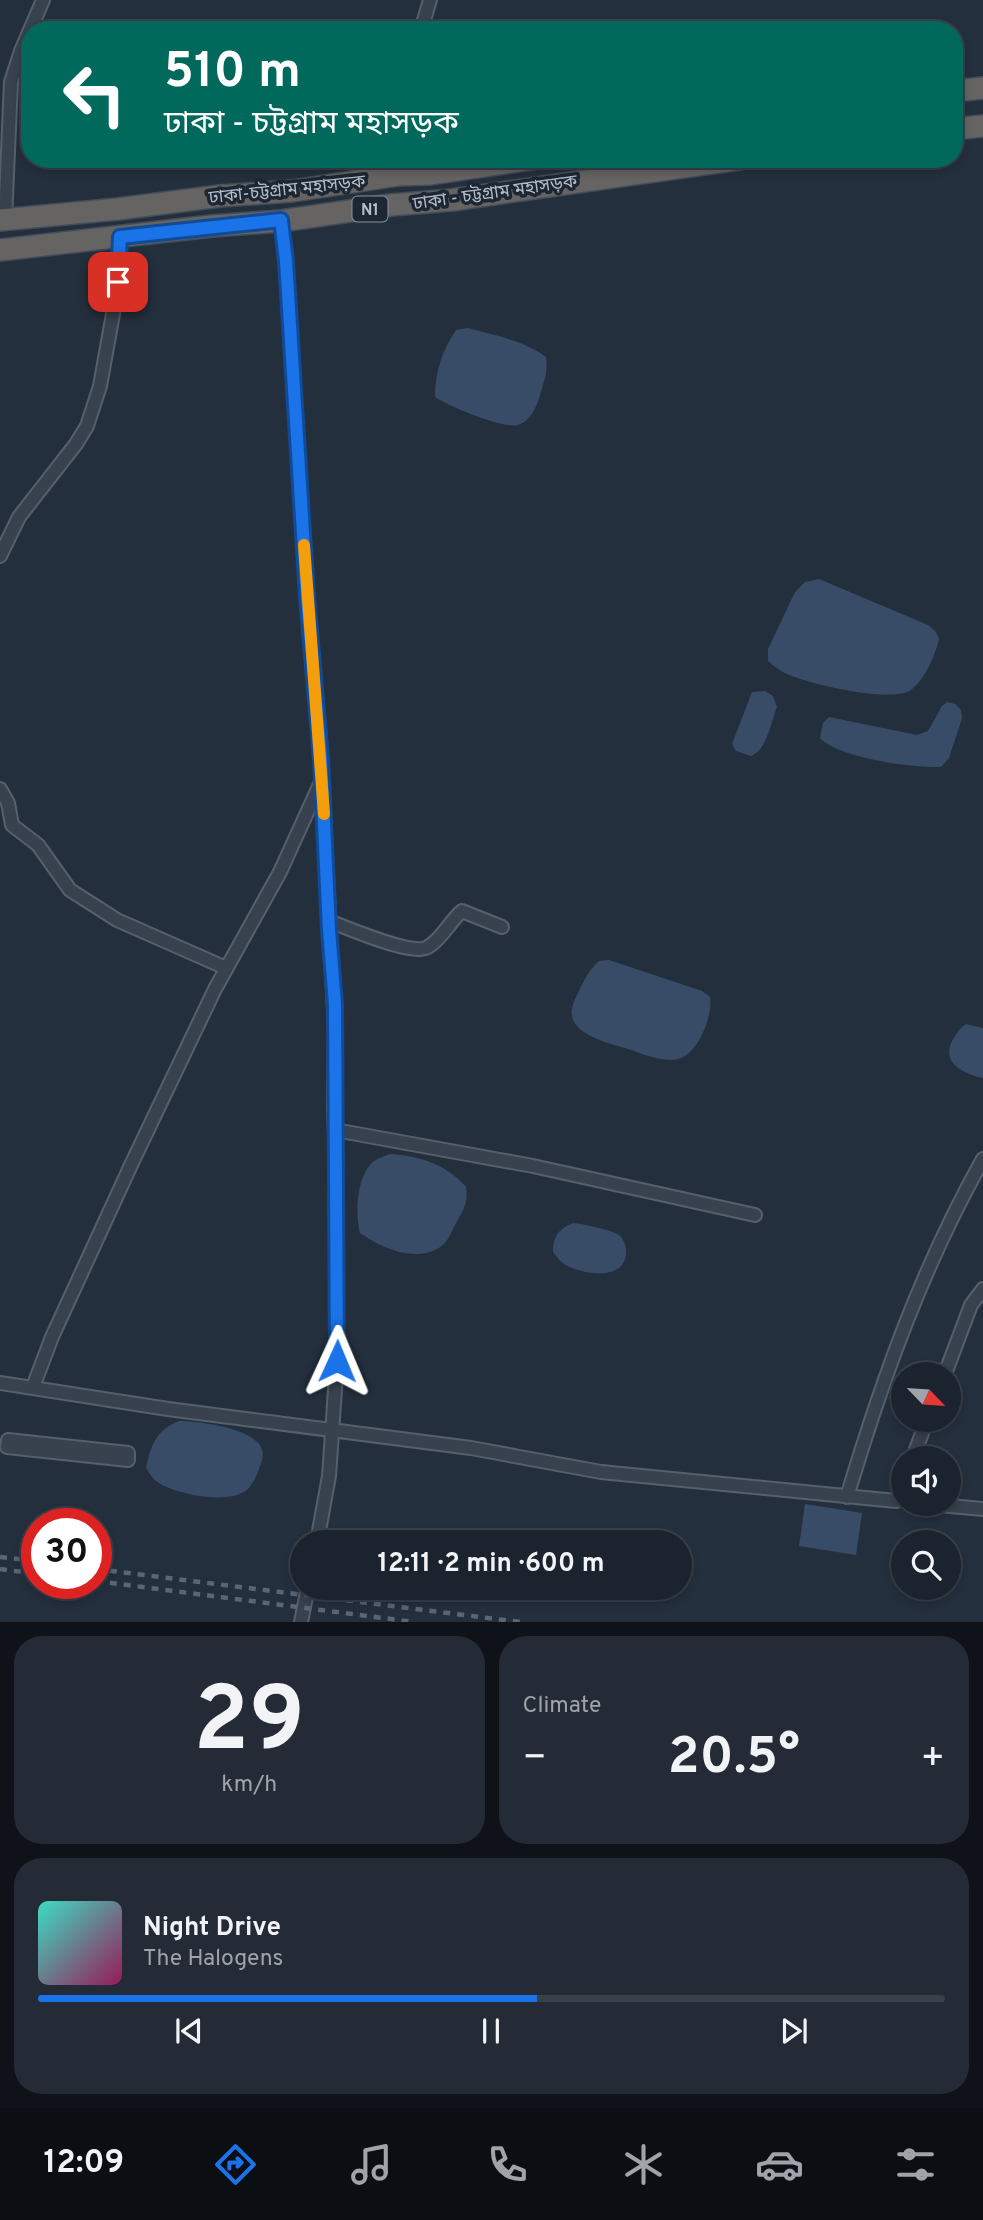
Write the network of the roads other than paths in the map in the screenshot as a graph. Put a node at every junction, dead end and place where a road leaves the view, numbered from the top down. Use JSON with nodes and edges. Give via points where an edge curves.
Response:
{"nodes":[{"id":1,"x":43,"y":0,"type":"edge"},
{"id":2,"x":430,"y":0,"type":"edge"},
{"id":3,"x":34,"y":21,"type":"edge"},
{"id":4,"x":424,"y":21,"type":"edge"},
{"id":5,"x":21,"y":51,"type":"edge"},
{"id":6,"x":983,"y":88,"type":"edge"},
{"id":7,"x":963,"y":90,"type":"edge"},
{"id":8,"x":983,"y":126,"type":"edge"},
{"id":9,"x":963,"y":128,"type":"edge"},
{"id":10,"x":395,"y":168,"type":"edge"},
{"id":11,"x":409,"y":168,"type":"edge"},
{"id":12,"x":475,"y":168,"type":"edge"},
{"id":13,"x":678,"y":168,"type":"edge"},
{"id":14,"x":2,"y":220,"type":"edge"},
{"id":15,"x":281,"y":220,"type":"junction"},
{"id":16,"x":120,"y":237,"type":"junction"},
{"id":17,"x":0,"y":250,"type":"edge"},
{"id":18,"x":0,"y":556,"type":"edge"},
{"id":19,"x":322,"y":779,"type":"junction"},
{"id":20,"x":0,"y":789,"type":"edge"},
{"id":21,"x":328,"y":921,"type":"junction"},
{"id":22,"x":502,"y":927,"type":"dead end"},
{"id":23,"x":226,"y":968,"type":"junction"},
{"id":24,"x":335,"y":1130,"type":"junction"},
{"id":25,"x":983,"y":1159,"type":"edge"},
{"id":26,"x":755,"y":1215,"type":"dead end"},
{"id":27,"x":983,"y":1289,"type":"edge"},
{"id":28,"x":950,"y":1362,"type":"edge"},
{"id":29,"x":0,"y":1383,"type":"edge"},
{"id":30,"x":33,"y":1387,"type":"junction"},
{"id":31,"x":334,"y":1431,"type":"junction"},
{"id":32,"x":128,"y":1460,"type":"joint"},
{"id":33,"x":847,"y":1497,"type":"junction"},
{"id":34,"x":891,"y":1501,"type":"edge"},
{"id":35,"x":961,"y":1507,"type":"edge"},
{"id":36,"x":983,"y":1509,"type":"edge"},
{"id":37,"x":319,"y":1530,"type":"edge"},
{"id":38,"x":305,"y":1600,"type":"edge"},
{"id":39,"x":301,"y":1622,"type":"edge"}],
"edges":[{"from":1,"to":3,"type":"street"},
{"from":2,"to":4,"type":"street"},
{"from":5,"to":14,"type":"street","via":[[11,82]]},
{"from":6,"to":7,"type":"highway"},
{"from":8,"to":9,"type":"highway"},
{"from":10,"to":14,"type":"highway","name":"ঢাকা-চট্টগ্রাম মহাসড়ক","number":"N1","via":[[292,191]]},
{"from":11,"to":12,"type":"highway","name":"ঢাকা-চট্টগ্রাম মহাসড়ক","number":"N1","via":[[450,172]]},
{"from":13,"to":15,"type":"highway","name":"ঢাকা - চট্টগ্রাম মহাসড়ক","number":"N1"},
{"from":15,"to":16,"type":"highway","name":"ঢাকা - চট্টগ্রাম মহাসড়ক","number":"N1"},
{"from":15,"to":19,"type":"street"},
{"from":16,"to":17,"type":"highway","name":"ঢাকা - চট্টগ্রাম মহাসড়ক","number":"N1"},
{"from":16,"to":18,"type":"street","via":[[113,314],[100,386],[87,426],[19,517]]},
{"from":19,"to":21,"type":"street"},
{"from":19,"to":23,"type":"street","via":[[280,872]]},
{"from":20,"to":23,"type":"street","via":[[12,825],[38,845],[70,890],[117,920]]},
{"from":21,"to":22,"type":"street","via":[[421,950],[462,911]]},
{"from":21,"to":24,"type":"street","via":[[335,1004]]},
{"from":23,"to":30,"type":"street","via":[[131,1165]]},
{"from":24,"to":26,"type":"street","via":[[533,1166]]},
{"from":24,"to":31,"type":"street"},
{"from":25,"to":33,"type":"street","via":[[951,1216],[905,1321]]},
{"from":27,"to":28,"type":"street","via":[[971,1305]]},
{"from":29,"to":30,"type":"street"},
{"from":30,"to":31,"type":"street"},
{"from":31,"to":33,"type":"street","via":[[471,1448],[601,1472]]},
{"from":31,"to":37,"type":"street"},
{"from":32,"to":32,"type":"street","via":[[74,1454],[7,1447],[8,1440],[128,1452]]},
{"from":33,"to":34,"type":"street"},
{"from":35,"to":36,"type":"street"},
{"from":38,"to":39,"type":"street"}]}
